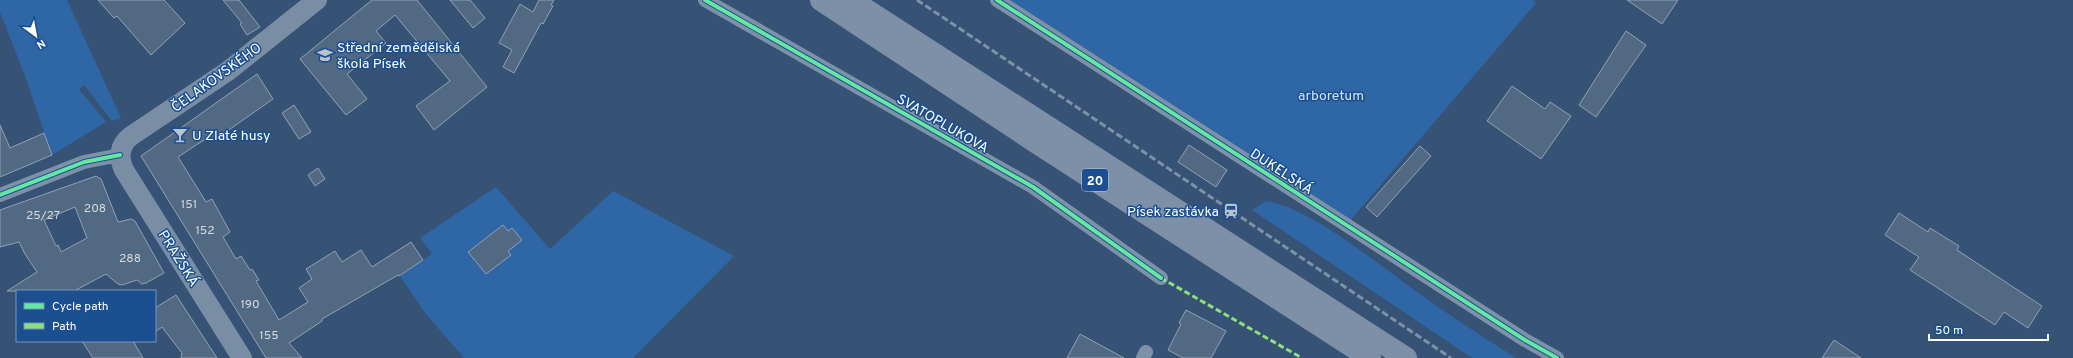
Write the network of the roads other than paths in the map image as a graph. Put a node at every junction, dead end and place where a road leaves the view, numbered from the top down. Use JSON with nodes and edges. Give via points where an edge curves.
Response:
{"nodes":[{"id":1,"x":317,"y":0,"type":"edge"},
{"id":2,"x":705,"y":0,"type":"edge"},
{"id":3,"x":821,"y":0,"type":"edge"},
{"id":4,"x":852,"y":0,"type":"edge"},
{"id":5,"x":997,"y":0,"type":"edge"},
{"id":6,"x":120,"y":155,"type":"junction"},
{"id":7,"x":0,"y":195,"type":"edge"},
{"id":8,"x":1161,"y":278,"type":"dead end"},
{"id":9,"x":242,"y":358,"type":"edge"},
{"id":10,"x":1370,"y":358,"type":"edge"},
{"id":11,"x":1406,"y":358,"type":"edge"},
{"id":12,"x":1557,"y":358,"type":"edge"}],
"edges":[{"from":1,"to":6,"type":"main road","name":"ČELAKOVSKÉHO","via":[[228,71],[131,136],[123,143]]},
{"from":2,"to":8,"type":"street","name":"SVATOPLUKOVA","via":[[1033,187]]},
{"from":3,"to":10,"type":"highway","number":"20"},
{"from":4,"to":11,"type":"highway","number":"20"},
{"from":5,"to":12,"type":"street","name":"DUKELSKÁ","via":[[1518,336]]},
{"from":6,"to":7,"type":"street","via":[[84,162]]},
{"from":6,"to":9,"type":"main road","name":"PRAŽSKÁ","via":[[124,170]]}]}
